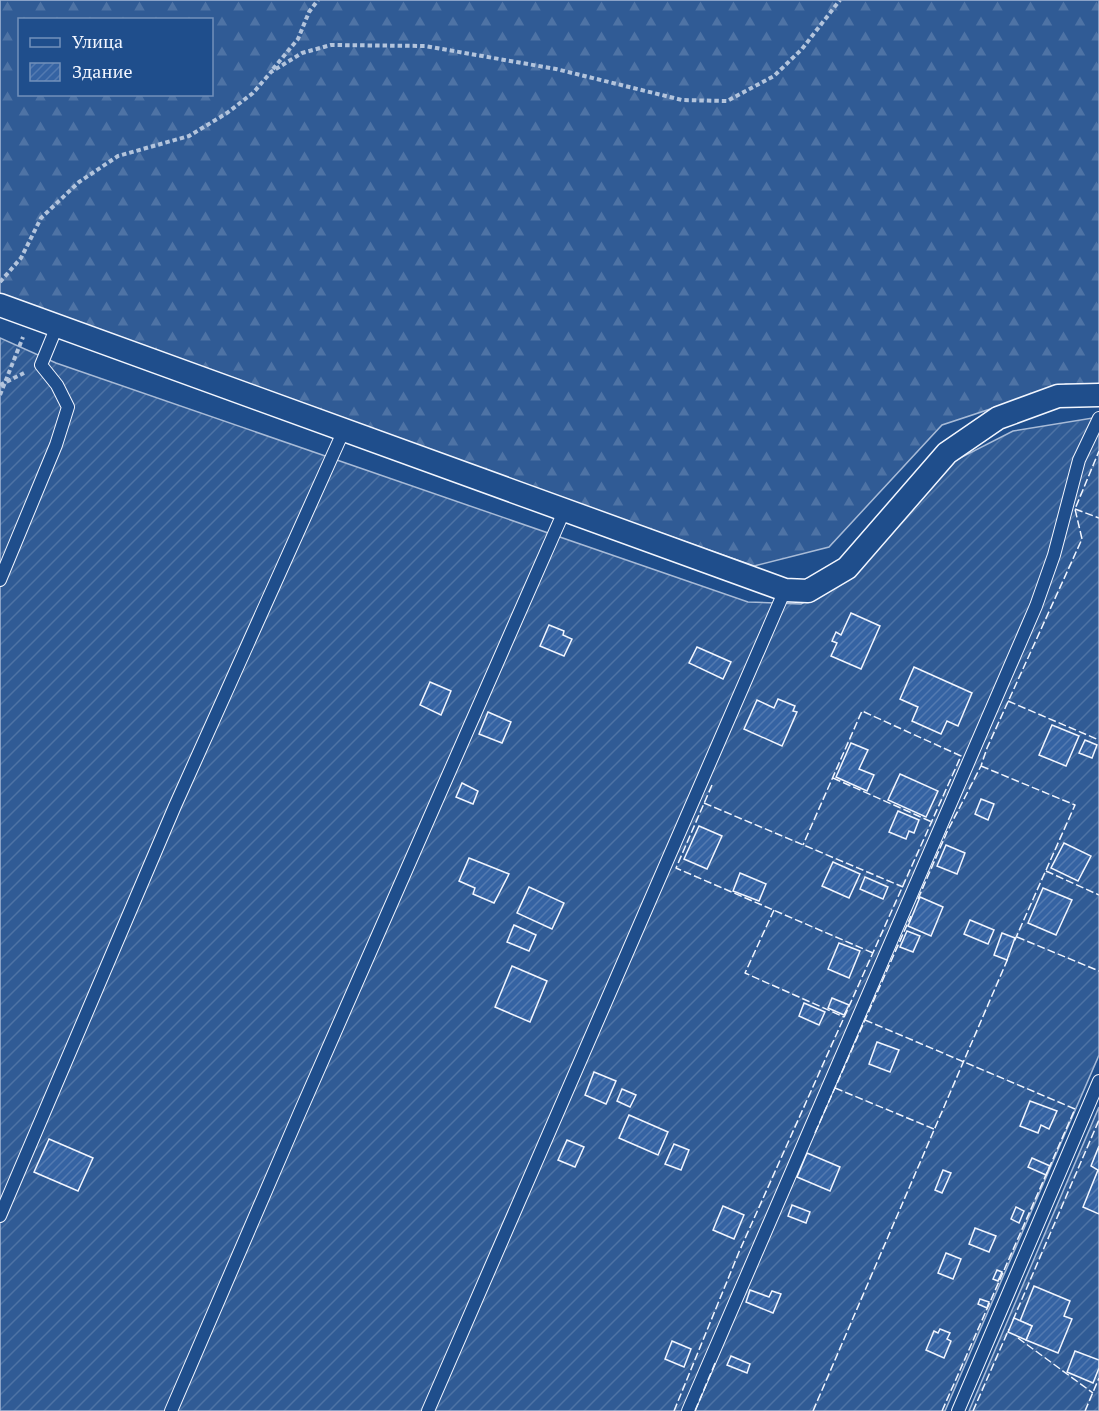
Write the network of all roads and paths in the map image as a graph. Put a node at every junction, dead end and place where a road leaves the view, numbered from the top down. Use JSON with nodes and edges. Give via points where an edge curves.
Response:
{"nodes":[{"id":1,"x":318,"y":0,"type":"edge"},
{"id":2,"x":840,"y":0,"type":"edge"},
{"id":3,"x":271,"y":72,"type":"junction"},
{"id":4,"x":0,"y":283,"type":"edge"},
{"id":5,"x":0,"y":305,"type":"edge"},
{"id":6,"x":32,"y":316,"type":"junction"},
{"id":7,"x":57,"y":326,"type":"junction"},
{"id":8,"x":41,"y":365,"type":"junction"},
{"id":9,"x":5,"y":382,"type":"junction"},
{"id":10,"x":0,"y":385,"type":"edge"},
{"id":11,"x":1099,"y":394,"type":"edge"},
{"id":12,"x":0,"y":395,"type":"edge"},
{"id":13,"x":1099,"y":418,"type":"edge"},
{"id":14,"x":344,"y":430,"type":"junction"},
{"id":15,"x":565,"y":509,"type":"junction"},
{"id":16,"x":0,"y":580,"type":"edge"},
{"id":17,"x":785,"y":590,"type":"junction"},
{"id":18,"x":1099,"y":1081,"type":"edge"},
{"id":19,"x":0,"y":1216,"type":"edge"},
{"id":20,"x":171,"y":1411,"type":"edge"},
{"id":21,"x":428,"y":1411,"type":"edge"},
{"id":22,"x":688,"y":1411,"type":"edge"},
{"id":23,"x":958,"y":1411,"type":"edge"}],
"edges":[{"from":1,"to":3,"type":"path","via":[[298,39]]},
{"from":2,"to":3,"type":"path","via":[[802,49],[774,76],[727,101],[682,100],[556,69],[425,46],[331,45],[302,53]]},
{"from":3,"to":4,"type":"path","via":[[253,93],[189,136],[118,156],[79,182],[41,218],[21,258]]},
{"from":5,"to":6,"type":"street"},
{"from":6,"to":7,"type":"street"},
{"from":6,"to":9,"type":"path"},
{"from":7,"to":8,"type":"lane"},
{"from":7,"to":14,"type":"street"},
{"from":8,"to":9,"type":"path"},
{"from":8,"to":16,"type":"lane","via":[[68,407]]},
{"from":9,"to":10,"type":"path"},
{"from":9,"to":12,"type":"path"},
{"from":11,"to":17,"type":"street","via":[[1058,396],[998,418],[947,453],[847,568],[808,591]]},
{"from":13,"to":22,"type":"lane","via":[[1079,459],[1036,606]]},
{"from":14,"to":15,"type":"street"},
{"from":14,"to":19,"type":"lane","via":[[175,806]]},
{"from":15,"to":17,"type":"street"},
{"from":15,"to":20,"type":"lane"},
{"from":17,"to":21,"type":"lane"},
{"from":18,"to":23,"type":"lane"}]}
